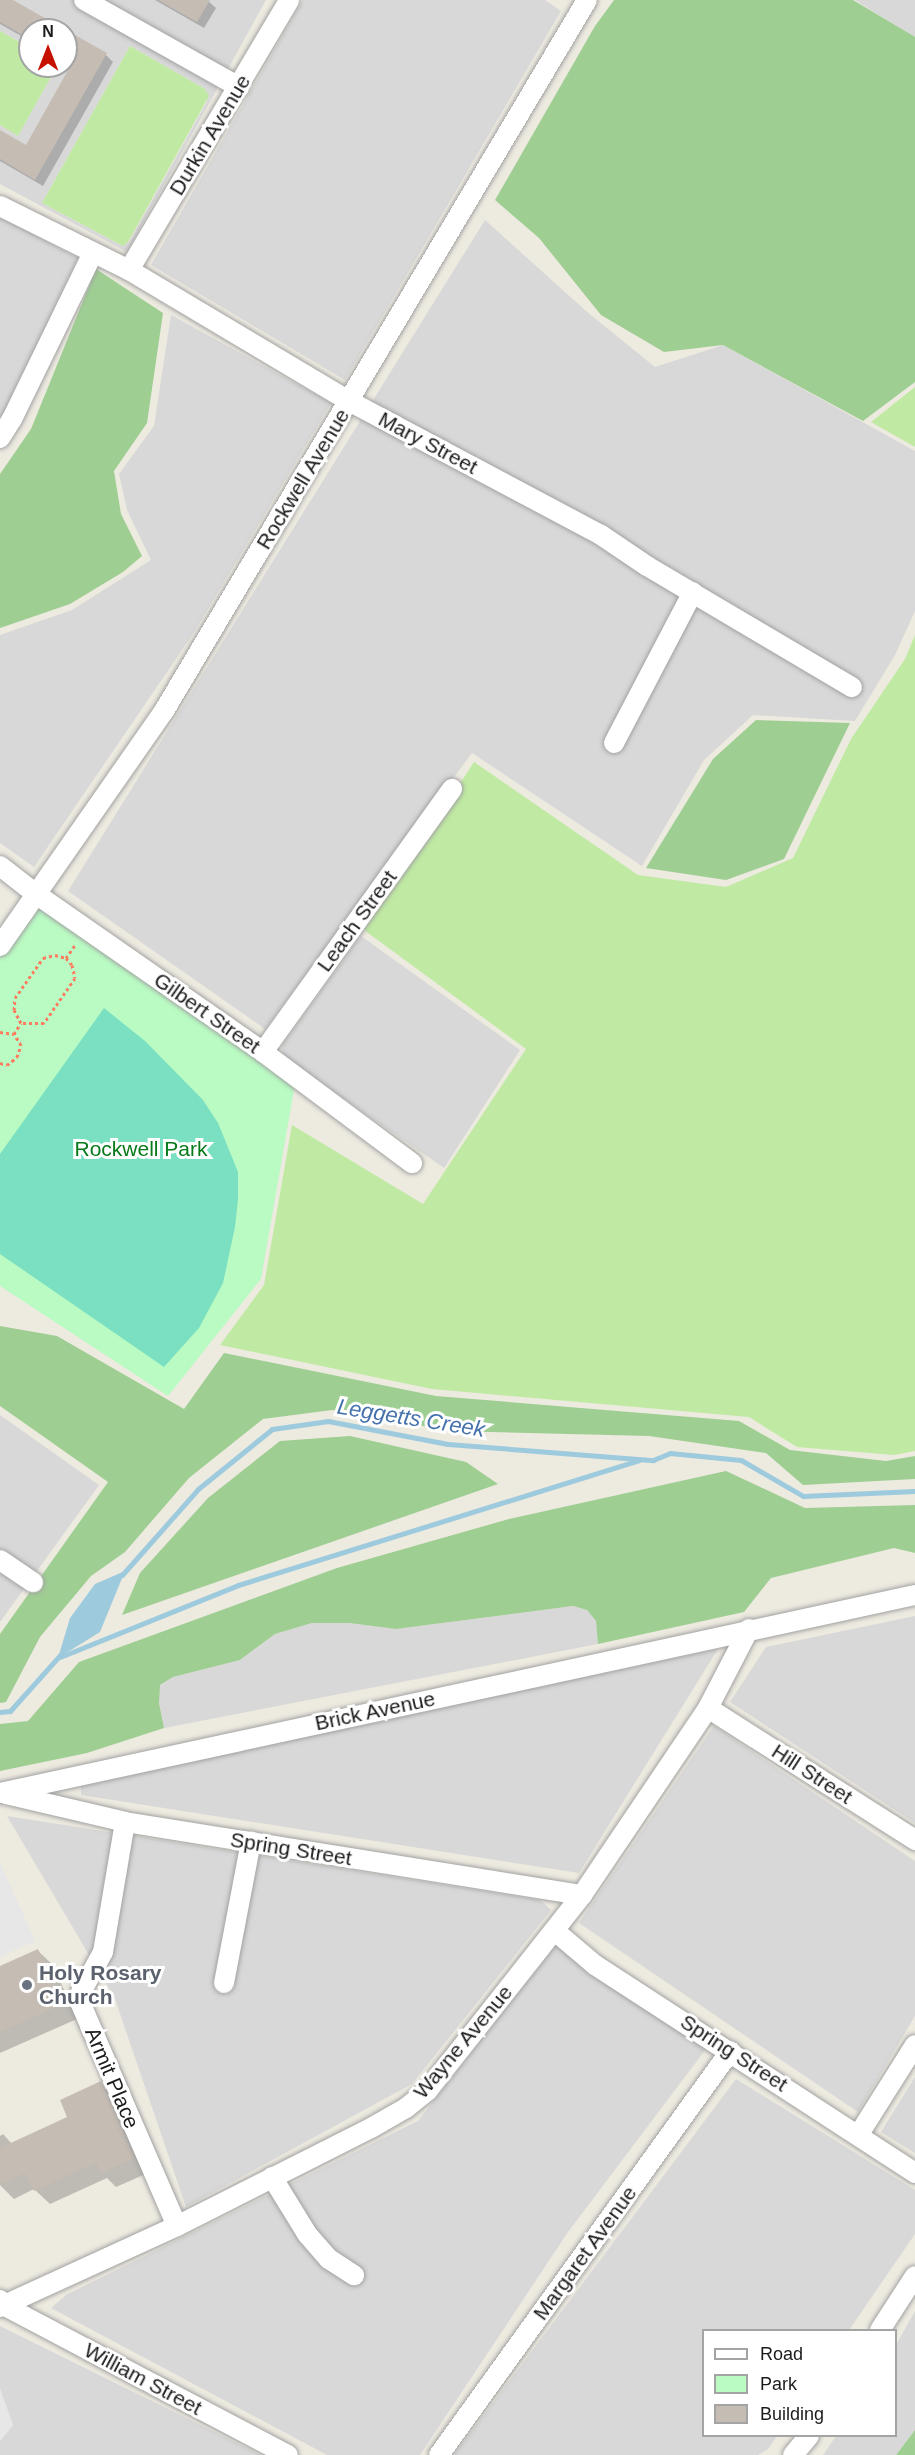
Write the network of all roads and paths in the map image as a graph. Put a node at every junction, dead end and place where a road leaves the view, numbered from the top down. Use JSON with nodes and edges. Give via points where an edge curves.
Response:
{"nodes":[{"id":1,"x":84,"y":0,"type":"edge"},
{"id":2,"x":289,"y":0,"type":"edge"},
{"id":3,"x":581,"y":2,"type":"edge"},
{"id":4,"x":239,"y":87,"type":"junction"},
{"id":5,"x":0,"y":206,"type":"edge"},
{"id":6,"x":93,"y":253,"type":"junction"},
{"id":7,"x":129,"y":270,"type":"junction"},
{"id":8,"x":349,"y":401,"type":"junction"},
{"id":9,"x":0,"y":438,"type":"edge"},
{"id":10,"x":693,"y":592,"type":"junction"},
{"id":11,"x":852,"y":687,"type":"dead end"},
{"id":12,"x":614,"y":743,"type":"dead end"},
{"id":13,"x":452,"y":789,"type":"dead end"},
{"id":14,"x":0,"y":866,"type":"edge"},
{"id":15,"x":36,"y":894,"type":"junction"},
{"id":16,"x":75,"y":944,"type":"dead end"},
{"id":17,"x":0,"y":946,"type":"edge"},
{"id":18,"x":66,"y":958,"type":"junction"},
{"id":19,"x":21,"y":1023,"type":"junction"},
{"id":20,"x":0,"y":1032,"type":"edge"},
{"id":21,"x":14,"y":1034,"type":"junction"},
{"id":22,"x":263,"y":1052,"type":"junction"},
{"id":23,"x":0,"y":1063,"type":"edge"},
{"id":24,"x":412,"y":1163,"type":"dead end"},
{"id":25,"x":0,"y":1560,"type":"edge"},
{"id":26,"x":33,"y":1582,"type":"dead end"},
{"id":27,"x":915,"y":1595,"type":"edge"},
{"id":28,"x":749,"y":1629,"type":"junction"},
{"id":29,"x":708,"y":1708,"type":"junction"},
{"id":30,"x":0,"y":1793,"type":"edge"},
{"id":31,"x":125,"y":1822,"type":"junction"},
{"id":32,"x":915,"y":1840,"type":"edge"},
{"id":33,"x":251,"y":1842,"type":"junction"},
{"id":34,"x":582,"y":1895,"type":"junction"},
{"id":35,"x":555,"y":1931,"type":"junction"},
{"id":36,"x":224,"y":1983,"type":"dead end"},
{"id":37,"x":915,"y":2045,"type":"edge"},
{"id":38,"x":730,"y":2051,"type":"junction"},
{"id":39,"x":859,"y":2134,"type":"junction"},
{"id":40,"x":915,"y":2173,"type":"edge"},
{"id":41,"x":272,"y":2177,"type":"junction"},
{"id":42,"x":177,"y":2226,"type":"junction"},
{"id":43,"x":354,"y":2275,"type":"dead end"},
{"id":44,"x":915,"y":2276,"type":"edge"},
{"id":45,"x":1,"y":2304,"type":"edge"},
{"id":46,"x":881,"y":2329,"type":"edge"},
{"id":47,"x":808,"y":2437,"type":"edge"},
{"id":48,"x":278,"y":2453,"type":"edge"},
{"id":49,"x":439,"y":2455,"type":"edge"},
{"id":50,"x":793,"y":2455,"type":"edge"}],
"edges":[{"from":1,"to":4,"type":"street"},
{"from":2,"to":4,"type":"street","name":"Durkin Avenue"},
{"from":3,"to":8,"type":"street","name":"Rockwell Avenue"},
{"from":4,"to":7,"type":"street","name":"Durkin Avenue"},
{"from":5,"to":6,"type":"street","name":"Mary Street"},
{"from":6,"to":7,"type":"street","name":"Mary Street"},
{"from":6,"to":9,"type":"street"},
{"from":7,"to":8,"type":"street","name":"Mary Street"},
{"from":8,"to":10,"type":"street","name":"Mary Street","via":[[602,535]]},
{"from":8,"to":15,"type":"street","name":"Rockwell Avenue","via":[[164,711]]},
{"from":10,"to":11,"type":"street","name":"Mary Street"},
{"from":10,"to":12,"type":"street"},
{"from":13,"to":22,"type":"street","name":"Leach Street"},
{"from":14,"to":15,"type":"street","name":"Gilbert Street"},
{"from":15,"to":17,"type":"street","name":"Rockwell Avenue"},
{"from":15,"to":22,"type":"street","name":"Gilbert Street"},
{"from":16,"to":18,"type":"path"},
{"from":18,"to":19,"type":"path","via":[[43,958],[15,998],[14,1010]]},
{"from":18,"to":19,"type":"path","via":[[75,978],[44,1023]]},
{"from":19,"to":21,"type":"path"},
{"from":20,"to":21,"type":"path"},
{"from":21,"to":23,"type":"path","via":[[21,1045],[17,1057],[7,1065]]},
{"from":22,"to":24,"type":"street","name":"Gilbert Street"},
{"from":25,"to":26,"type":"street"},
{"from":27,"to":28,"type":"street","name":"Brick Avenue"},
{"from":28,"to":29,"type":"street","name":"Wayne Avenue"},
{"from":28,"to":30,"type":"street","name":"Brick Avenue"},
{"from":29,"to":32,"type":"street","name":"Hill Street"},
{"from":29,"to":34,"type":"street","name":"Wayne Avenue"},
{"from":30,"to":31,"type":"street","name":"Spring Street"},
{"from":31,"to":33,"type":"street","name":"Spring Street"},
{"from":31,"to":42,"type":"street","name":"Armit Place","via":[[103,1952],[81,1992],[80,2002]]},
{"from":33,"to":34,"type":"street","name":"Spring Street"},
{"from":33,"to":36,"type":"street"},
{"from":34,"to":35,"type":"street","name":"Wayne Avenue"},
{"from":35,"to":38,"type":"street","name":"Spring Street","via":[[595,1965]]},
{"from":35,"to":41,"type":"street","name":"Wayne Avenue","via":[[428,2090],[397,2113]]},
{"from":37,"to":39,"type":"street"},
{"from":38,"to":39,"type":"street","name":"Spring Street"},
{"from":38,"to":49,"type":"street","name":"Margaret Avenue"},
{"from":39,"to":40,"type":"street","name":"Spring Street"},
{"from":41,"to":42,"type":"street","name":"Wayne Avenue"},
{"from":41,"to":43,"type":"street","via":[[307,2234],[329,2259]]},
{"from":42,"to":45,"type":"street","name":"Wayne Avenue"},
{"from":44,"to":46,"type":"street"},
{"from":45,"to":48,"type":"street","name":"William Street"},
{"from":47,"to":50,"type":"street"}]}
